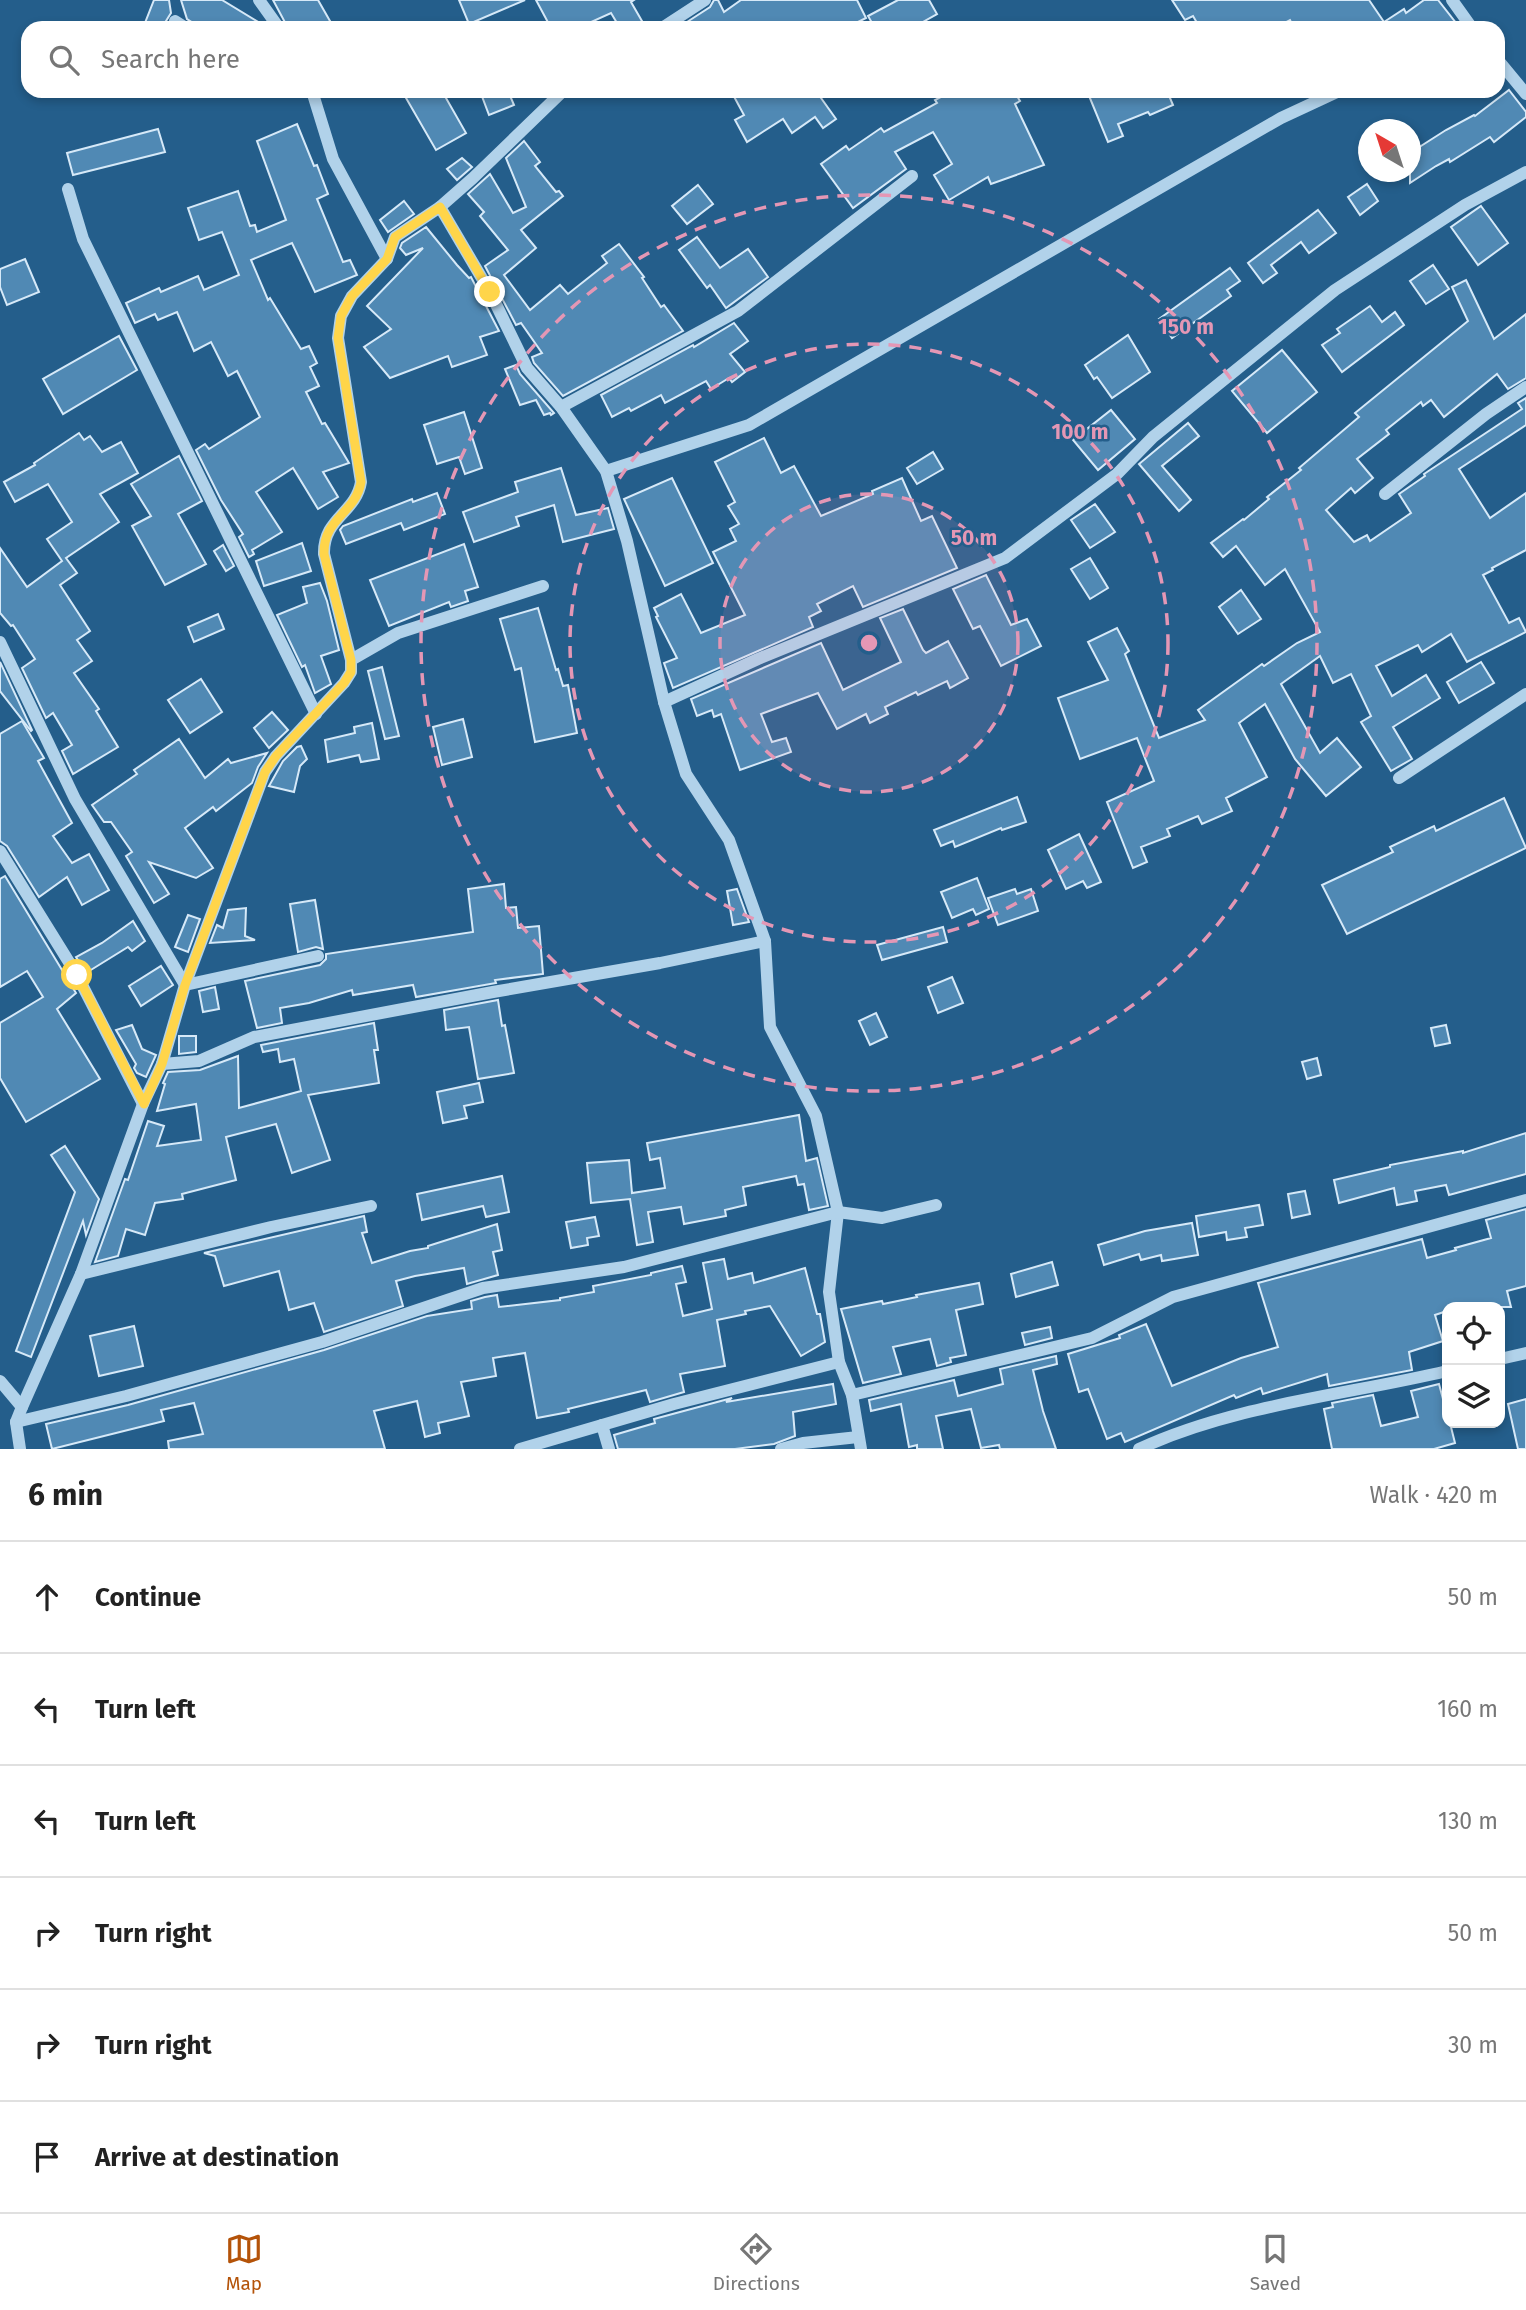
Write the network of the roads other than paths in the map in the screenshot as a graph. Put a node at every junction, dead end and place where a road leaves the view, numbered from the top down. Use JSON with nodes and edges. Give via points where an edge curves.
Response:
{"nodes":[{"id":1,"x":259,"y":0,"type":"edge"},
{"id":2,"x":705,"y":0,"type":"edge"},
{"id":3,"x":1452,"y":0,"type":"edge"},
{"id":4,"x":274,"y":21,"type":"edge"},
{"id":5,"x":673,"y":21,"type":"edge"},
{"id":6,"x":1467,"y":21,"type":"edge"},
{"id":7,"x":1505,"y":68,"type":"edge"},
{"id":8,"x":1526,"y":94,"type":"edge"},
{"id":9,"x":314,"y":98,"type":"edge"},
{"id":10,"x":557,"y":98,"type":"edge"},
{"id":11,"x":1324,"y":98,"type":"edge"},
{"id":12,"x":1526,"y":172,"type":"edge"},
{"id":13,"x":912,"y":176,"type":"dead end"},
{"id":14,"x":68,"y":189,"type":"dead end"},
{"id":15,"x":440,"y":207,"type":"junction"},
{"id":16,"x":387,"y":259,"type":"junction"},
{"id":17,"x":1526,"y":387,"type":"edge"},
{"id":18,"x":561,"y":407,"type":"junction"},
{"id":19,"x":606,"y":471,"type":"junction"},
{"id":20,"x":1385,"y":494,"type":"dead end"},
{"id":21,"x":543,"y":586,"type":"dead end"},
{"id":22,"x":0,"y":642,"type":"edge"},
{"id":23,"x":351,"y":660,"type":"junction"},
{"id":24,"x":1526,"y":694,"type":"edge"},
{"id":25,"x":664,"y":702,"type":"junction"},
{"id":26,"x":316,"y":714,"type":"junction"},
{"id":27,"x":1399,"y":778,"type":"dead end"},
{"id":28,"x":0,"y":851,"type":"edge"},
{"id":29,"x":765,"y":941,"type":"junction"},
{"id":30,"x":318,"y":956,"type":"dead end"},
{"id":31,"x":185,"y":985,"type":"junction"},
{"id":32,"x":162,"y":1064,"type":"junction"},
{"id":33,"x":144,"y":1104,"type":"junction"},
{"id":34,"x":1526,"y":1200,"type":"edge"},
{"id":35,"x":936,"y":1205,"type":"dead end"},
{"id":36,"x":371,"y":1206,"type":"dead end"},
{"id":37,"x":838,"y":1212,"type":"junction"},
{"id":38,"x":81,"y":1274,"type":"junction"},
{"id":39,"x":1526,"y":1353,"type":"edge"},
{"id":40,"x":1505,"y":1358,"type":"edge"},
{"id":41,"x":839,"y":1362,"type":"junction"},
{"id":42,"x":1442,"y":1372,"type":"edge"},
{"id":43,"x":0,"y":1381,"type":"edge"},
{"id":44,"x":852,"y":1395,"type":"junction"},
{"id":45,"x":22,"y":1407,"type":"junction"},
{"id":46,"x":16,"y":1422,"type":"junction"},
{"id":47,"x":602,"y":1425,"type":"junction"},
{"id":48,"x":860,"y":1443,"type":"edge"},
{"id":49,"x":20,"y":1449,"type":"edge"},
{"id":50,"x":520,"y":1449,"type":"edge"},
{"id":51,"x":609,"y":1449,"type":"edge"},
{"id":52,"x":781,"y":1449,"type":"edge"},
{"id":53,"x":1139,"y":1449,"type":"edge"}],
"edges":[{"from":1,"to":4,"type":"street"},
{"from":2,"to":5,"type":"street"},
{"from":3,"to":6,"type":"street"},
{"from":7,"to":8,"type":"street"},
{"from":9,"to":16,"type":"street","via":[[334,159]]},
{"from":10,"to":15,"type":"street"},
{"from":11,"to":19,"type":"street","via":[[1281,118],[749,425]]},
{"from":12,"to":25,"type":"street","via":[[1465,205],[1335,290],[1153,437],[1117,474],[1005,558]]},
{"from":13,"to":18,"type":"street","via":[[738,311]]},
{"from":14,"to":26,"type":"street","via":[[83,239]]},
{"from":15,"to":16,"type":"street","via":[[395,237]]},
{"from":15,"to":18,"type":"street","via":[[490,292],[527,368]]},
{"from":16,"to":23,"type":"street","via":[[352,296],[341,316],[338,338],[361,482],[355,501],[329,528],[324,554]]},
{"from":17,"to":20,"type":"street"},
{"from":18,"to":19,"type":"street"},
{"from":19,"to":25,"type":"street"},
{"from":21,"to":23,"type":"street","via":[[398,634]]},
{"from":22,"to":31,"type":"street","via":[[75,799]]},
{"from":23,"to":26,"type":"street","via":[[344,683]]},
{"from":24,"to":27,"type":"street"},
{"from":25,"to":29,"type":"street","via":[[686,774],[729,840]]},
{"from":26,"to":31,"type":"street","via":[[265,772]]},
{"from":28,"to":33,"type":"street","via":[[77,975]]},
{"from":29,"to":32,"type":"street","via":[[254,1037],[199,1061]]},
{"from":29,"to":37,"type":"street","via":[[770,1027],[816,1116]]},
{"from":30,"to":31,"type":"street"},
{"from":31,"to":32,"type":"street"},
{"from":32,"to":33,"type":"street"},
{"from":33,"to":38,"type":"street"},
{"from":34,"to":44,"type":"street","via":[[1173,1297],[1092,1338]]},
{"from":35,"to":37,"type":"street","via":[[882,1218]]},
{"from":36,"to":38,"type":"street"},
{"from":37,"to":41,"type":"street","via":[[829,1292]]},
{"from":37,"to":46,"type":"street","via":[[624,1267],[483,1288],[322,1342]]},
{"from":38,"to":45,"type":"street"},
{"from":39,"to":40,"type":"street"},
{"from":41,"to":44,"type":"street"},
{"from":41,"to":47,"type":"street"},
{"from":42,"to":53,"type":"street","via":[[1300,1399],[1167,1436]]},
{"from":43,"to":45,"type":"street"},
{"from":44,"to":48,"type":"street"},
{"from":45,"to":46,"type":"street"},
{"from":46,"to":49,"type":"street"},
{"from":47,"to":50,"type":"street"},
{"from":47,"to":51,"type":"street"},
{"from":48,"to":52,"type":"street","via":[[803,1443]]}]}
